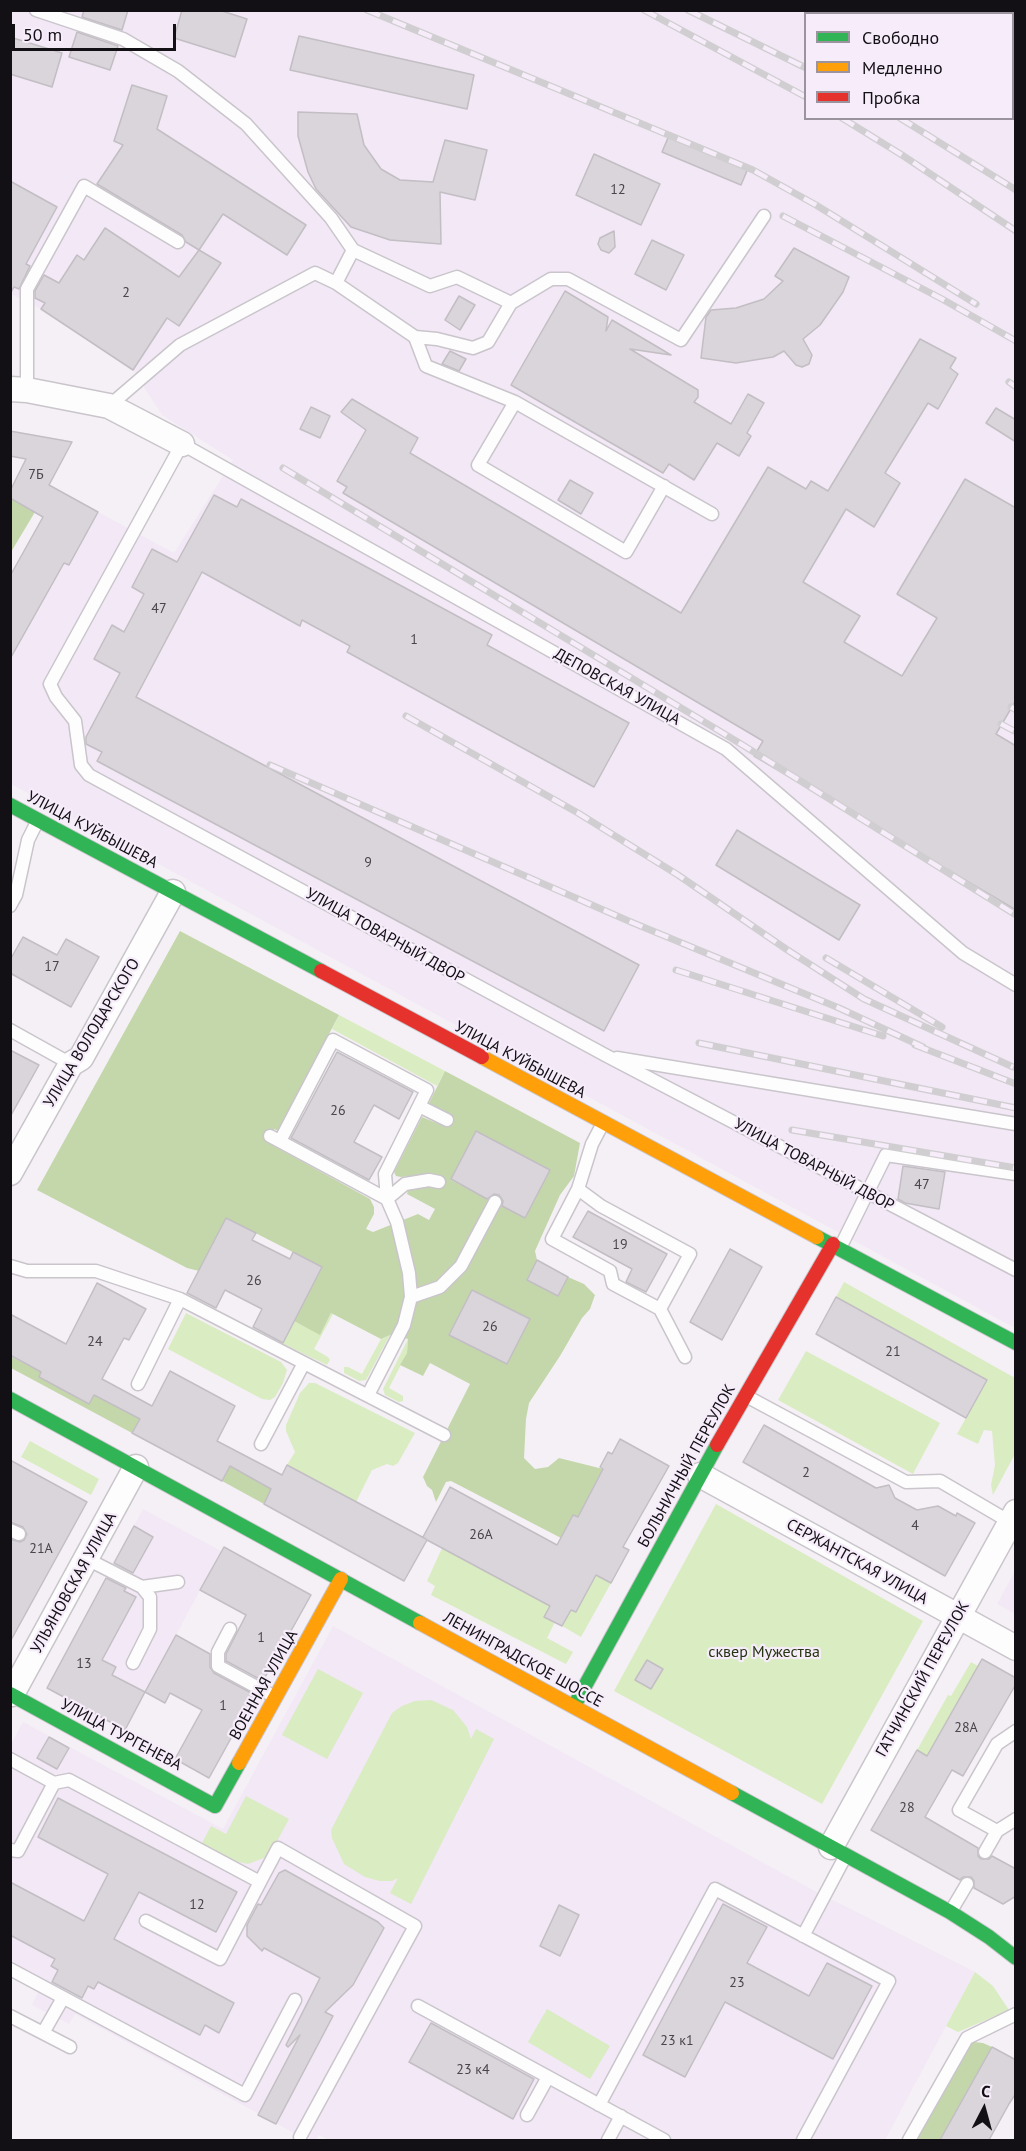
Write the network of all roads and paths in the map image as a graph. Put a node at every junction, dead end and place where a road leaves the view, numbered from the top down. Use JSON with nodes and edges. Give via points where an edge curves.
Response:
{"nodes":[{"id":1,"x":36,"y":10,"type":"edge"},
{"id":2,"x":764,"y":216,"type":"dead end"},
{"id":3,"x":177,"y":242,"type":"dead end"},
{"id":4,"x":353,"y":250,"type":"junction"},
{"id":5,"x":336,"y":283,"type":"junction"},
{"id":6,"x":511,"y":303,"type":"junction"},
{"id":7,"x":415,"y":337,"type":"junction"},
{"id":8,"x":19,"y":389,"type":"edge"},
{"id":9,"x":515,"y":402,"type":"junction"},
{"id":10,"x":109,"y":406,"type":"junction"},
{"id":11,"x":182,"y":444,"type":"junction"},
{"id":12,"x":664,"y":486,"type":"junction"},
{"id":13,"x":712,"y":514,"type":"dead end"},
{"id":14,"x":10,"y":805,"type":"edge"},
{"id":15,"x":38,"y":820,"type":"junction"},
{"id":16,"x":173,"y":892,"type":"junction"},
{"id":17,"x":10,"y":906,"type":"edge"},
{"id":18,"x":1016,"y":985,"type":"edge"},
{"id":19,"x":10,"y":1030,"type":"edge"},
{"id":20,"x":607,"y":1056,"type":"junction"},
{"id":21,"x":71,"y":1064,"type":"junction"},
{"id":22,"x":419,"y":1106,"type":"junction"},
{"id":23,"x":447,"y":1120,"type":"dead end"},
{"id":24,"x":603,"y":1124,"type":"junction"},
{"id":25,"x":1016,"y":1124,"type":"edge"},
{"id":26,"x":10,"y":1173,"type":"edge"},
{"id":27,"x":1016,"y":1174,"type":"edge"},
{"id":28,"x":440,"y":1182,"type":"dead end"},
{"id":29,"x":578,"y":1189,"type":"junction"},
{"id":30,"x":866,"y":1193,"type":"junction"},
{"id":31,"x":387,"y":1199,"type":"junction"},
{"id":32,"x":495,"y":1202,"type":"dead end"},
{"id":33,"x":836,"y":1246,"type":"junction"},
{"id":34,"x":10,"y":1266,"type":"edge"},
{"id":35,"x":1016,"y":1270,"type":"edge"},
{"id":36,"x":411,"y":1297,"type":"junction"},
{"id":37,"x":180,"y":1299,"type":"junction"},
{"id":38,"x":660,"y":1309,"type":"junction"},
{"id":39,"x":1016,"y":1343,"type":"edge"},
{"id":40,"x":685,"y":1357,"type":"dead end"},
{"id":41,"x":304,"y":1363,"type":"junction"},
{"id":42,"x":138,"y":1384,"type":"dead end"},
{"id":43,"x":368,"y":1395,"type":"junction"},
{"id":44,"x":745,"y":1395,"type":"junction"},
{"id":45,"x":10,"y":1399,"type":"edge"},
{"id":46,"x":444,"y":1435,"type":"dead end"},
{"id":47,"x":261,"y":1444,"type":"dead end"},
{"id":48,"x":136,"y":1467,"type":"junction"},
{"id":49,"x":700,"y":1475,"type":"junction"},
{"id":50,"x":1013,"y":1517,"type":"edge"},
{"id":51,"x":87,"y":1559,"type":"junction"},
{"id":52,"x":341,"y":1579,"type":"junction"},
{"id":53,"x":178,"y":1582,"type":"dead end"},
{"id":54,"x":142,"y":1587,"type":"junction"},
{"id":55,"x":958,"y":1617,"type":"junction"},
{"id":56,"x":230,"y":1629,"type":"dead end"},
{"id":57,"x":1016,"y":1648,"type":"edge"},
{"id":58,"x":134,"y":1663,"type":"dead end"},
{"id":59,"x":11,"y":1695,"type":"edge"},
{"id":60,"x":276,"y":1697,"type":"junction"},
{"id":61,"x":574,"y":1706,"type":"junction"},
{"id":62,"x":1016,"y":1731,"type":"edge"},
{"id":63,"x":10,"y":1760,"type":"edge"},
{"id":64,"x":54,"y":1783,"type":"junction"},
{"id":65,"x":215,"y":1806,"type":"joint"},
{"id":66,"x":1016,"y":1820,"type":"edge"},
{"id":67,"x":997,"y":1831,"type":"junction"},
{"id":68,"x":10,"y":1850,"type":"edge"},
{"id":69,"x":839,"y":1851,"type":"junction"},
{"id":70,"x":985,"y":1852,"type":"dead end"},
{"id":71,"x":260,"y":1882,"type":"junction"},
{"id":72,"x":967,"y":1884,"type":"dead end"},
{"id":73,"x":950,"y":1912,"type":"junction"},
{"id":74,"x":146,"y":1921,"type":"dead end"},
{"id":75,"x":804,"y":1936,"type":"junction"},
{"id":76,"x":1016,"y":1958,"type":"edge"},
{"id":77,"x":10,"y":1969,"type":"edge"},
{"id":78,"x":63,"y":1998,"type":"junction"},
{"id":79,"x":295,"y":2000,"type":"dead end"},
{"id":80,"x":418,"y":2006,"type":"dead end"},
{"id":81,"x":1016,"y":2014,"type":"edge"},
{"id":82,"x":10,"y":2016,"type":"edge"},
{"id":83,"x":43,"y":2034,"type":"junction"},
{"id":84,"x":70,"y":2047,"type":"dead end"},
{"id":85,"x":548,"y":2077,"type":"junction"},
{"id":86,"x":599,"y":2105,"type":"junction"},
{"id":87,"x":527,"y":2115,"type":"dead end"},
{"id":88,"x":621,"y":2116,"type":"junction"},
{"id":89,"x":300,"y":2137,"type":"dead end"},
{"id":90,"x":608,"y":2140,"type":"edge"},
{"id":91,"x":664,"y":2140,"type":"edge"},
{"id":92,"x":803,"y":2140,"type":"edge"},
{"id":93,"x":909,"y":2140,"type":"edge"}],
"edges":[{"from":1,"to":4,"type":"lane","via":[[123,39],[178,71],[246,124],[330,218]]},
{"from":2,"to":6,"type":"lane","via":[[681,340],[568,279],[551,279]]},
{"from":3,"to":8,"type":"lane","via":[[84,186],[27,289]]},
{"from":4,"to":5,"type":"lane"},
{"from":4,"to":6,"type":"lane","via":[[430,286],[457,277]]},
{"from":5,"to":7,"type":"lane"},
{"from":5,"to":10,"type":"lane","via":[[315,273],[180,345]]},
{"from":6,"to":7,"type":"lane","via":[[488,342],[473,348]]},
{"from":7,"to":9,"type":"lane","via":[[426,366]]},
{"from":8,"to":10,"type":"street"},
{"from":9,"to":12,"type":"lane"},
{"from":9,"to":12,"type":"lane","via":[[478,465],[626,552]]},
{"from":10,"to":11,"type":"street"},
{"from":11,"to":18,"type":"lane","name":"ДЕПОВСКАЯ УЛИЦА","via":[[726,748],[963,953]]},
{"from":11,"to":20,"type":"lane","name":"УЛИЦА ТОВАРНЫЙ ДВОР","via":[[50,684],[75,721],[81,765],[89,775]]},
{"from":12,"to":13,"type":"lane"},
{"from":14,"to":15,"type":"main road","name":"УЛИЦА КУЙБЫШЕВА"},
{"from":15,"to":16,"type":"main road","name":"УЛИЦА КУЙБЫШЕВА"},
{"from":15,"to":17,"type":"lane","via":[[28,840]]},
{"from":16,"to":21,"type":"street","name":"УЛИЦА ВОЛОДАРСКОГО","via":[[81,1058]]},
{"from":16,"to":24,"type":"main road","name":"УЛИЦА КУЙБЫШЕВА"},
{"from":19,"to":21,"type":"lane"},
{"from":20,"to":25,"type":"lane"},
{"from":20,"to":30,"type":"lane","name":"УЛИЦА ТОВАРНЫЙ ДВОР"},
{"from":21,"to":26,"type":"street","name":"УЛИЦА ВОЛОДАРСКОГО"},
{"from":22,"to":23,"type":"lane"},
{"from":22,"to":31,"type":"lane","via":[[385,1174]]},
{"from":22,"to":31,"type":"lane","via":[[427,1090],[333,1040],[275,1138]]},
{"from":24,"to":29,"type":"lane","via":[[592,1144]]},
{"from":24,"to":33,"type":"main road","name":"УЛИЦА КУЙБЫШЕВА"},
{"from":27,"to":30,"type":"lane","via":[[886,1155]]},
{"from":28,"to":31,"type":"lane","via":[[405,1184]]},
{"from":29,"to":38,"type":"lane","via":[[552,1239],[610,1271],[613,1284]]},
{"from":29,"to":38,"type":"lane","via":[[601,1206],[690,1254]]},
{"from":30,"to":33,"type":"lane"},
{"from":30,"to":35,"type":"lane","name":"УЛИЦА ТОВАРНЫЙ ДВОР"},
{"from":31,"to":36,"type":"lane","via":[[399,1230]]},
{"from":32,"to":36,"type":"lane","via":[[461,1266],[440,1287]]},
{"from":33,"to":39,"type":"main road","name":"УЛИЦА КУЙБЫШЕВА"},
{"from":33,"to":44,"type":"main road","name":"БОЛЬНИЧНЫЙ ПЕРЕУЛОК"},
{"from":34,"to":37,"type":"lane","via":[[27,1271],[96,1271]]},
{"from":36,"to":43,"type":"lane","via":[[404,1325]]},
{"from":37,"to":41,"type":"lane"},
{"from":37,"to":42,"type":"lane"},
{"from":38,"to":40,"type":"lane"},
{"from":41,"to":43,"type":"lane"},
{"from":41,"to":47,"type":"lane"},
{"from":43,"to":46,"type":"lane"},
{"from":44,"to":49,"type":"main road","name":"БОЛЬНИЧНЫЙ ПЕРЕУЛОК"},
{"from":44,"to":50,"type":"lane","via":[[906,1482],[940,1481]]},
{"from":45,"to":48,"type":"main road","name":"ЛЕНИНГРАДСКОЕ ШОССЕ"},
{"from":48,"to":51,"type":"street","name":"УЛЬЯНОВСКАЯ УЛИЦА"},
{"from":48,"to":52,"type":"main road","name":"ЛЕНИНГРАДСКОЕ ШОССЕ"},
{"from":49,"to":55,"type":"street","name":"СЕРЖАНТСКАЯ УЛИЦА"},
{"from":49,"to":61,"type":"main road","name":"БОЛЬНИЧНЫЙ ПЕРЕУЛОК"},
{"from":50,"to":55,"type":"street","name":"ГАТЧИНСКИЙ ПЕРЕУЛОК"},
{"from":51,"to":54,"type":"lane"},
{"from":51,"to":59,"type":"street","name":"УЛЬЯНОВСКАЯ УЛИЦА"},
{"from":52,"to":60,"type":"main road","name":"ВОЕННАЯ УЛИЦА"},
{"from":52,"to":61,"type":"main road","name":"ЛЕНИНГРАДСКОЕ ШОССЕ"},
{"from":53,"to":54,"type":"lane"},
{"from":54,"to":58,"type":"lane","via":[[150,1597],[150,1629]]},
{"from":55,"to":57,"type":"street","name":"СЕРЖАНТСКАЯ УЛИЦА"},
{"from":55,"to":69,"type":"street","name":"ГАТЧИНСКИЙ ПЕРЕУЛОК"},
{"from":56,"to":60,"type":"lane","via":[[218,1652],[218,1666]]},
{"from":59,"to":65,"type":"main road","name":"УЛИЦА ТУРГЕНЕВА"},
{"from":60,"to":65,"type":"main road","name":"ВОЕННАЯ УЛИЦА"},
{"from":61,"to":69,"type":"main road","name":"ЛЕНИНГРАДСКОЕ ШОССЕ"},
{"from":62,"to":67,"type":"lane","via":[[997,1744],[959,1810]]},
{"from":63,"to":64,"type":"lane"},
{"from":64,"to":68,"type":"lane","via":[[18,1851]]},
{"from":64,"to":71,"type":"lane","via":[[69,1780]]},
{"from":66,"to":67,"type":"lane"},
{"from":67,"to":70,"type":"lane"},
{"from":69,"to":73,"type":"main road","name":"ЛЕНИНГРАДСКОЕ ШОССЕ"},
{"from":69,"to":75,"type":"lane"},
{"from":71,"to":74,"type":"lane","via":[[220,1959]]},
{"from":71,"to":89,"type":"lane","via":[[278,1848],[415,1926]]},
{"from":72,"to":73,"type":"lane"},
{"from":73,"to":76,"type":"main road","name":"ЛЕНИНГРАДСКОЕ ШОССЕ"},
{"from":75,"to":86,"type":"lane","via":[[715,1889]]},
{"from":75,"to":92,"type":"lane","via":[[889,1981]]},
{"from":77,"to":78,"type":"lane"},
{"from":78,"to":79,"type":"lane","via":[[245,2095]]},
{"from":78,"to":83,"type":"lane"},
{"from":80,"to":85,"type":"lane"},
{"from":81,"to":93,"type":"lane","via":[[967,2038]]},
{"from":82,"to":83,"type":"lane"},
{"from":83,"to":84,"type":"lane"},
{"from":85,"to":86,"type":"lane"},
{"from":85,"to":87,"type":"lane"},
{"from":86,"to":88,"type":"lane"},
{"from":88,"to":90,"type":"lane"},
{"from":88,"to":91,"type":"lane"}]}
